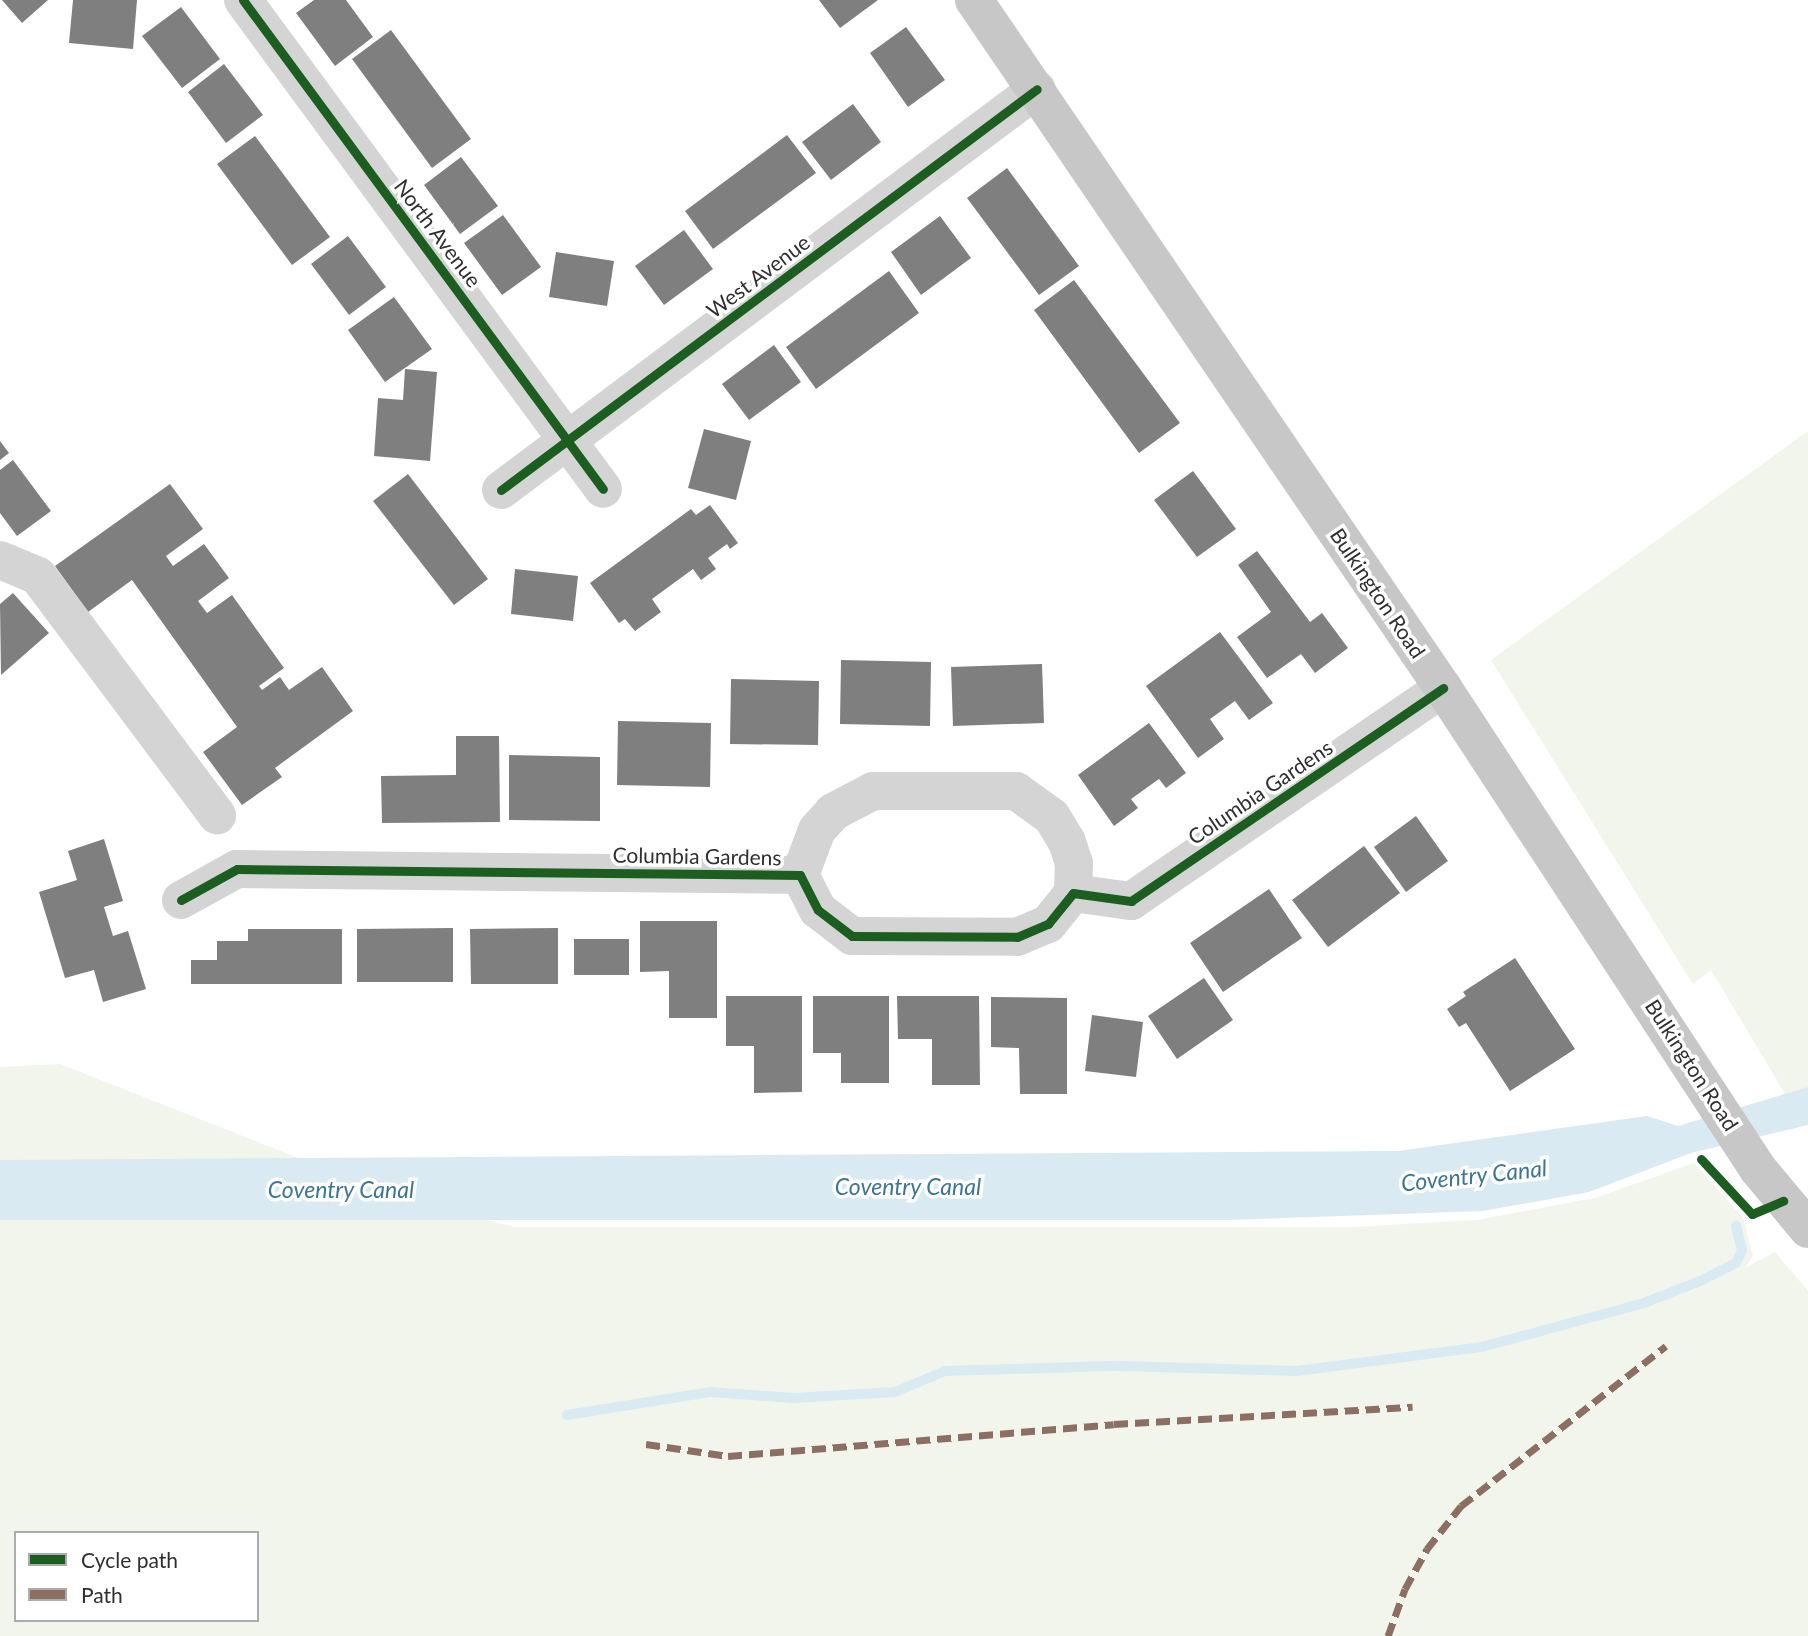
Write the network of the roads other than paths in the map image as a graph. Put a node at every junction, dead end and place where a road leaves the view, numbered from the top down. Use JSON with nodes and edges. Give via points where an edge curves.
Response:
{"nodes":[{"id":1,"x":243,"y":0,"type":"edge"},
{"id":2,"x":974,"y":0,"type":"edge"},
{"id":3,"x":1037,"y":89,"type":"junction"},
{"id":4,"x":569,"y":439,"type":"junction"},
{"id":5,"x":603,"y":489,"type":"dead end"},
{"id":6,"x":501,"y":490,"type":"dead end"},
{"id":7,"x":0,"y":560,"type":"edge"},
{"id":8,"x":1443,"y":688,"type":"junction"},
{"id":9,"x":217,"y":815,"type":"dead end"},
{"id":10,"x":800,"y":875,"type":"junction"},
{"id":11,"x":1073,"y":893,"type":"junction"},
{"id":12,"x":181,"y":900,"type":"dead end"},
{"id":13,"x":1808,"y":1229,"type":"edge"}],
"edges":[{"from":1,"to":4,"type":"street","name":"North Avenue"},
{"from":2,"to":3,"type":"main road","name":"Bulkington Road"},
{"from":3,"to":4,"type":"street","name":"West Avenue"},
{"from":3,"to":8,"type":"main road","name":"Bulkington Road"},
{"from":4,"to":5,"type":"street","name":"North Avenue"},
{"from":4,"to":6,"type":"street","name":"West Avenue"},
{"from":7,"to":9,"type":"street","via":[[38,576]]},
{"from":8,"to":11,"type":"street","name":"Columbia Gardens","via":[[1131,901]]},
{"from":8,"to":13,"type":"main road","name":"Bulkington Road","via":[[1766,1180]]},
{"from":10,"to":11,"type":"street","name":"Columbia Gardens","via":[[818,910],[852,936],[1017,937],[1048,924]]},
{"from":10,"to":11,"type":"street","name":"Columbia Gardens","via":[[817,830],[833,812],[873,791],[1016,791],[1052,817],[1068,842],[1074,863]]},
{"from":10,"to":12,"type":"street","name":"Columbia Gardens","via":[[237,869]]}]}
